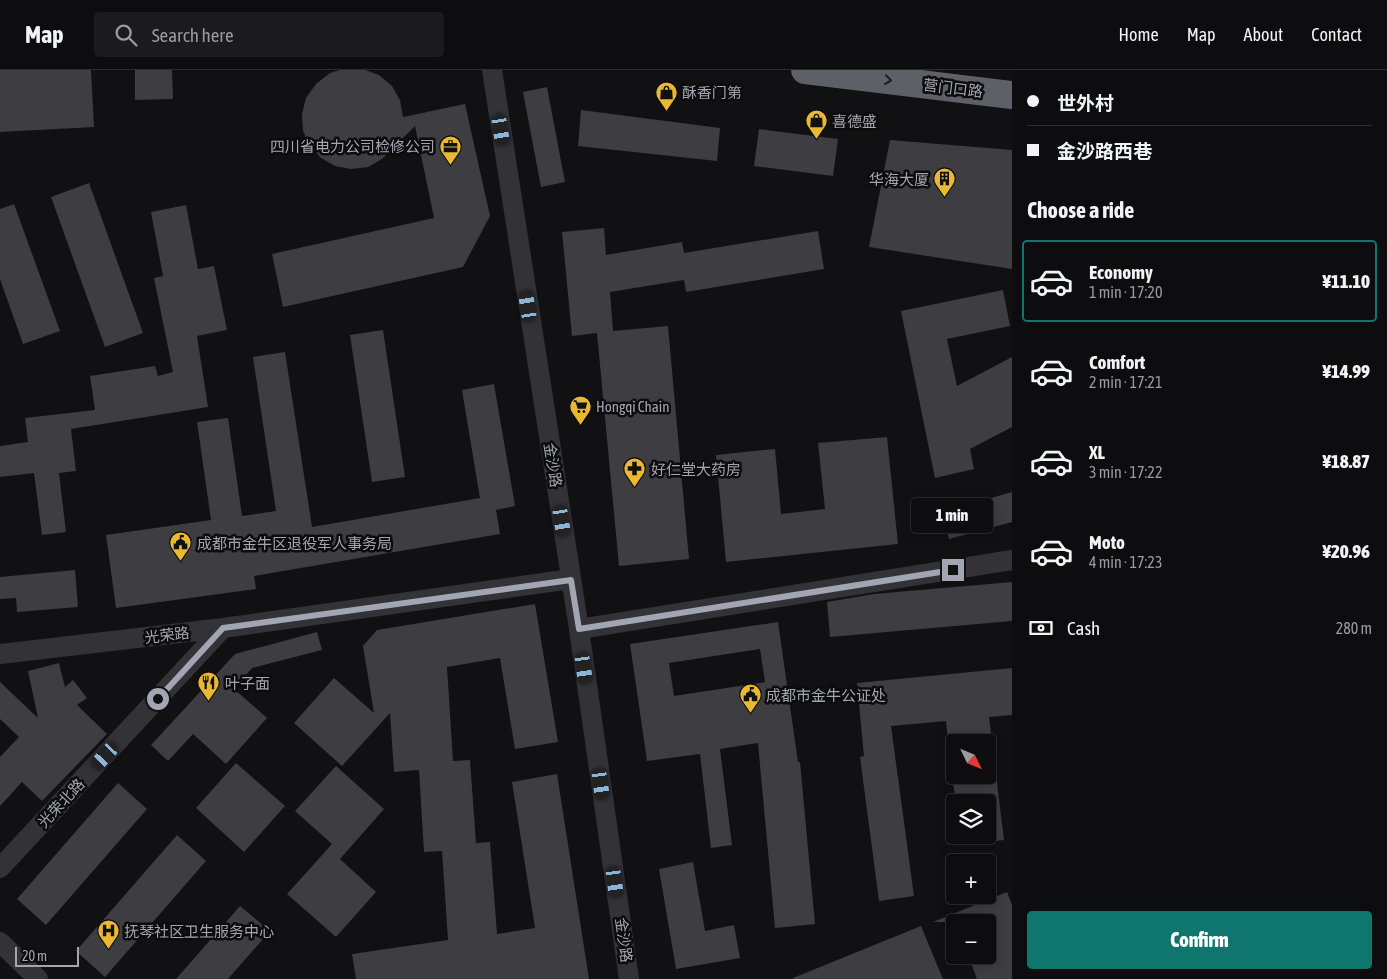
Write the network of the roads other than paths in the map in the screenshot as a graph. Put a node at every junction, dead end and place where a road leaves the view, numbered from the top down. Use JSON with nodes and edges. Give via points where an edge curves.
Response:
{"nodes":[{"id":1,"x":492,"y":70,"type":"edge"},
{"id":2,"x":805,"y":70,"type":"edge"},
{"id":3,"x":1012,"y":95,"type":"edge"},
{"id":4,"x":1012,"y":560,"type":"edge"},
{"id":5,"x":571,"y":580,"type":"junction"},
{"id":6,"x":223,"y":628,"type":"junction"},
{"id":7,"x":579,"y":629,"type":"junction"},
{"id":8,"x":0,"y":654,"type":"edge"},
{"id":9,"x":0,"y":868,"type":"edge"},
{"id":10,"x":0,"y":942,"type":"edge"},
{"id":11,"x":38,"y":979,"type":"edge"},
{"id":12,"x":629,"y":979,"type":"edge"}],
"edges":[{"from":1,"to":5,"type":"street","name":"金沙路"},
{"from":2,"to":3,"type":"highway","name":"营门口路","one_way":true},
{"from":4,"to":7,"type":"street"},
{"from":5,"to":6,"type":"street","name":"光荣路"},
{"from":5,"to":7,"type":"street","name":"金沙路"},
{"from":6,"to":8,"type":"street","name":"光荣路"},
{"from":6,"to":9,"type":"street","name":"光荣北路"},
{"from":7,"to":12,"type":"street","name":"金沙路"},
{"from":10,"to":11,"type":"street"}]}
